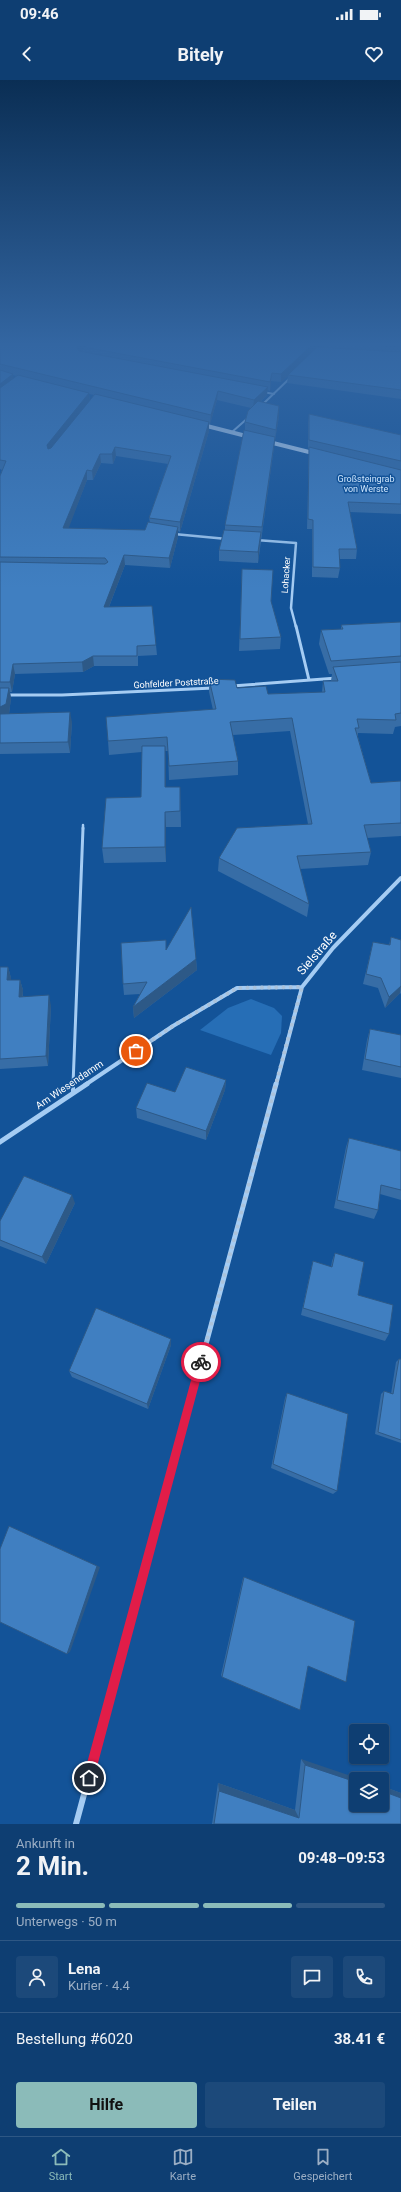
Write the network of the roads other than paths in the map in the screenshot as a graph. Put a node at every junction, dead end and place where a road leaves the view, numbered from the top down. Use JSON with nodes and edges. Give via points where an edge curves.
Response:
{"nodes":[{"id":1,"x":200,"y":424,"type":"edge"},
{"id":2,"x":240,"y":424,"type":"edge"},
{"id":3,"x":232,"y":432,"type":"junction"},
{"id":4,"x":320,"y":455,"type":"edge"},
{"id":5,"x":166,"y":532,"type":"edge"},
{"id":6,"x":235,"y":539,"type":"edge"},
{"id":7,"x":250,"y":540,"type":"edge"},
{"id":8,"x":340,"y":677,"type":"edge"},
{"id":9,"x":309,"y":680,"type":"junction"},
{"id":10,"x":223,"y":687,"type":"edge"},
{"id":11,"x":216,"y":688,"type":"edge"},
{"id":12,"x":0,"y":695,"type":"edge"},
{"id":13,"x":83,"y":825,"type":"dead end"},
{"id":14,"x":401,"y":878,"type":"edge"},
{"id":15,"x":302,"y":987,"type":"junction"},
{"id":16,"x":73,"y":1092,"type":"junction"},
{"id":17,"x":0,"y":1142,"type":"edge"},
{"id":18,"x":76,"y":1824,"type":"edge"}],
"edges":[{"from":1,"to":3,"type":"main road"},
{"from":2,"to":3,"type":"street"},
{"from":3,"to":4,"type":"main road"},
{"from":5,"to":6,"type":"street"},
{"from":7,"to":9,"type":"street","name":"Lohacker","via":[[296,543],[291,608]]},
{"from":8,"to":9,"type":"street","name":"Gohfelder Poststraße"},
{"from":9,"to":10,"type":"street","name":"Gohfelder Poststraße"},
{"from":11,"to":12,"type":"street","name":"Gohfelder Poststraße","via":[[62,696]]},
{"from":13,"to":16,"type":"lane"},
{"from":14,"to":15,"type":"street","name":"Sielstraße","via":[[333,948]]},
{"from":15,"to":16,"type":"street","name":"Am Wiesendamm","via":[[237,988],[173,1026]]},
{"from":15,"to":18,"type":"street","name":"Sielstraße"},
{"from":16,"to":17,"type":"street","name":"Am Wiesendamm"}]}
